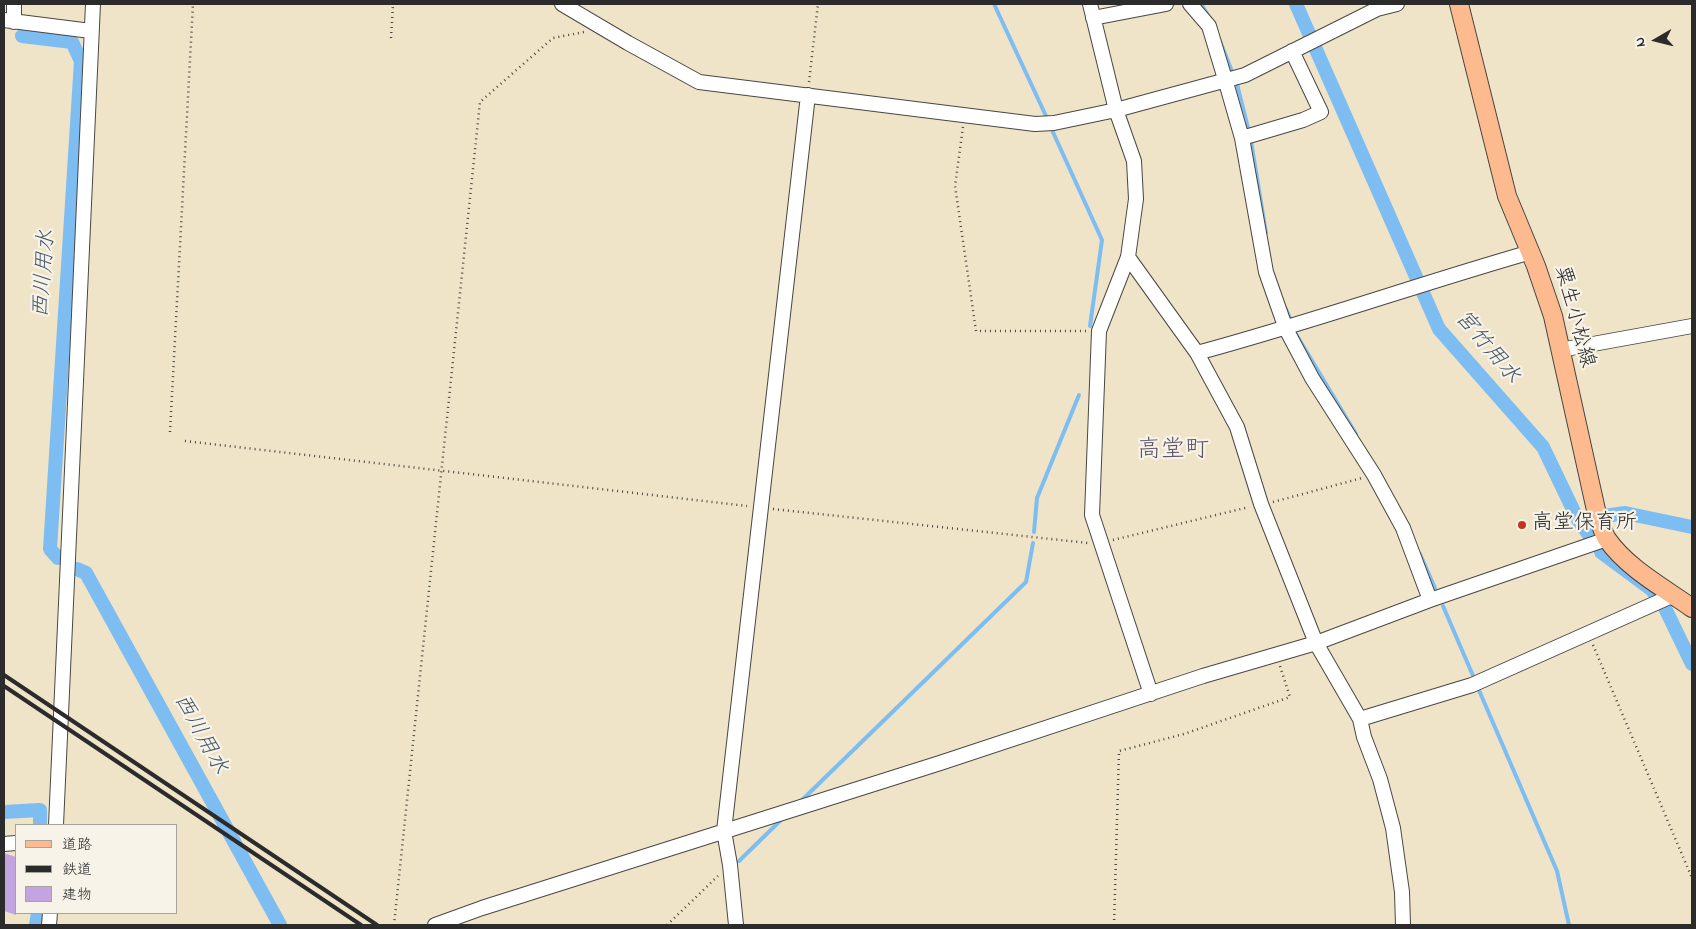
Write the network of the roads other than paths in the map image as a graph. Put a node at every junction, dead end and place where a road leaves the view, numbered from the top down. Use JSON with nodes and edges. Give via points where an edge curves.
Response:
{"nodes":[{"id":1,"x":14,"y":4,"type":"edge"},
{"id":2,"x":93,"y":4,"type":"edge"},
{"id":3,"x":562,"y":4,"type":"edge"},
{"id":4,"x":1090,"y":4,"type":"edge"},
{"id":5,"x":1166,"y":4,"type":"edge"},
{"id":6,"x":1190,"y":4,"type":"edge"},
{"id":7,"x":1397,"y":4,"type":"edge"},
{"id":8,"x":1459,"y":4,"type":"edge"},
{"id":9,"x":1093,"y":18,"type":"junction"},
{"id":10,"x":9,"y":21,"type":"edge"},
{"id":11,"x":91,"y":31,"type":"junction"},
{"id":12,"x":1297,"y":49,"type":"junction"},
{"id":13,"x":1225,"y":79,"type":"junction"},
{"id":14,"x":808,"y":95,"type":"junction"},
{"id":15,"x":1116,"y":110,"type":"junction"},
{"id":16,"x":1242,"y":138,"type":"junction"},
{"id":17,"x":1530,"y":252,"type":"junction"},
{"id":18,"x":1128,"y":257,"type":"junction"},
{"id":19,"x":1692,"y":326,"type":"edge"},
{"id":20,"x":1288,"y":328,"type":"junction"},
{"id":21,"x":1560,"y":350,"type":"junction"},
{"id":22,"x":1197,"y":353,"type":"junction"},
{"id":23,"x":1605,"y":535,"type":"junction"},
{"id":24,"x":1674,"y":595,"type":"junction"},
{"id":25,"x":1430,"y":600,"type":"junction"},
{"id":26,"x":1692,"y":608,"type":"edge"},
{"id":27,"x":1316,"y":644,"type":"junction"},
{"id":28,"x":1151,"y":694,"type":"junction"},
{"id":29,"x":1360,"y":719,"type":"junction"},
{"id":30,"x":56,"y":824,"type":"edge"},
{"id":31,"x":724,"y":832,"type":"junction"},
{"id":32,"x":434,"y":925,"type":"edge"},
{"id":33,"x":736,"y":925,"type":"edge"},
{"id":34,"x":1403,"y":925,"type":"edge"}],
"edges":[{"from":1,"to":10,"type":"street"},
{"from":2,"to":11,"type":"street"},
{"from":3,"to":14,"type":"street","via":[[699,82]]},
{"from":4,"to":9,"type":"street"},
{"from":5,"to":9,"type":"street"},
{"from":6,"to":13,"type":"street","via":[[1209,26]]},
{"from":7,"to":12,"type":"street","via":[[1377,9]]},
{"from":8,"to":17,"type":"main road","name":"粟生小松線","via":[[1498,167]]},
{"from":9,"to":15,"type":"street"},
{"from":10,"to":11,"type":"street"},
{"from":11,"to":30,"type":"street"},
{"from":12,"to":13,"type":"street","via":[[1244,75]]},
{"from":12,"to":16,"type":"street","via":[[1321,112]]},
{"from":13,"to":15,"type":"street"},
{"from":13,"to":16,"type":"street"},
{"from":14,"to":15,"type":"street","via":[[1035,124]]},
{"from":14,"to":31,"type":"street"},
{"from":15,"to":18,"type":"street","via":[[1134,161],[1136,199]]},
{"from":16,"to":20,"type":"street","via":[[1266,272]]},
{"from":17,"to":20,"type":"street","via":[[1432,280]]},
{"from":17,"to":21,"type":"main road","name":"粟生小松線","via":[[1546,292]]},
{"from":18,"to":22,"type":"street"},
{"from":18,"to":28,"type":"street","via":[[1099,331],[1092,515]]},
{"from":19,"to":21,"type":"street"},
{"from":20,"to":22,"type":"street"},
{"from":20,"to":25,"type":"street","via":[[1312,378],[1374,475],[1403,528]]},
{"from":21,"to":23,"type":"main road","name":"粟生小松線","via":[[1596,510]]},
{"from":22,"to":27,"type":"street","via":[[1237,427],[1261,504]]},
{"from":23,"to":24,"type":"main road","name":"粟生小松線","via":[[1634,567]]},
{"from":23,"to":25,"type":"street"},
{"from":24,"to":26,"type":"main road","name":"粟生小松線"},
{"from":24,"to":29,"type":"street","via":[[1472,684]]},
{"from":25,"to":27,"type":"street"},
{"from":27,"to":28,"type":"street"},
{"from":27,"to":29,"type":"street"},
{"from":28,"to":31,"type":"street"},
{"from":29,"to":34,"type":"street","via":[[1392,828],[1402,892]]},
{"from":31,"to":32,"type":"street"},
{"from":31,"to":33,"type":"street"}]}
